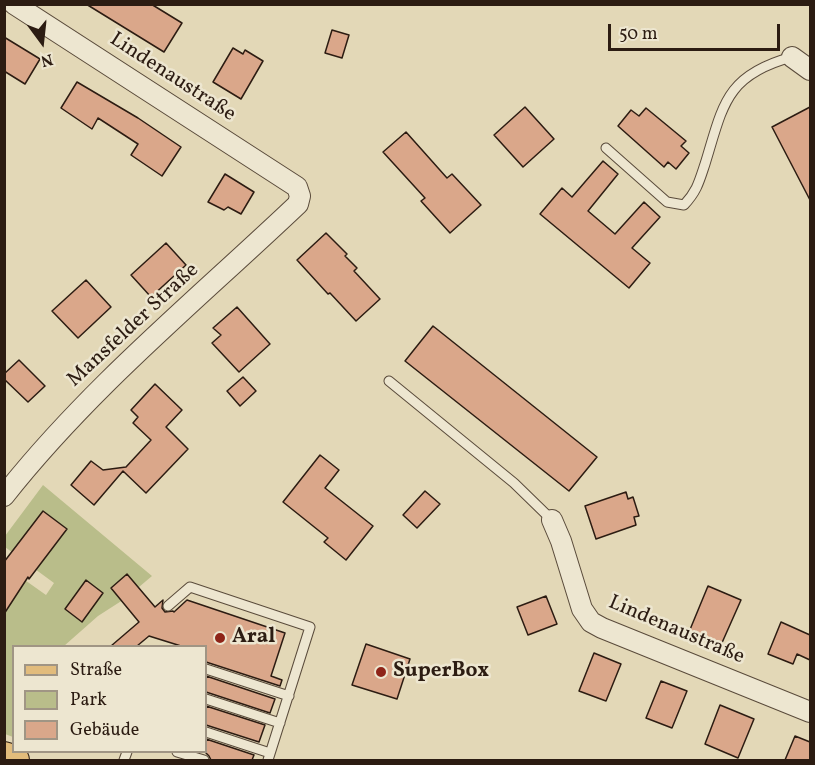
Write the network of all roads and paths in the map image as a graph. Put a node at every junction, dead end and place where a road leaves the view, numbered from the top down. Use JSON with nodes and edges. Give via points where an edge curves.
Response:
{"nodes":[{"id":1,"x":14,"y":4,"type":"edge"},
{"id":2,"x":792,"y":57,"type":"joint"},
{"id":3,"x":810,"y":70,"type":"edge"},
{"id":4,"x":606,"y":148,"type":"dead end"},
{"id":5,"x":300,"y":196,"type":"joint"},
{"id":6,"x":389,"y":381,"type":"dead end"},
{"id":7,"x":4,"y":496,"type":"edge"},
{"id":8,"x":552,"y":520,"type":"joint"},
{"id":9,"x":168,"y":606,"type":"dead end"},
{"id":10,"x":207,"y":669,"type":"edge"},
{"id":11,"x":289,"y":696,"type":"junction"},
{"id":12,"x":207,"y":699,"type":"edge"},
{"id":13,"x":810,"y":712,"type":"edge"},
{"id":14,"x":280,"y":723,"type":"junction"},
{"id":15,"x":207,"y":732,"type":"edge"},
{"id":16,"x":180,"y":753,"type":"edge"},
{"id":17,"x":4,"y":757,"type":"edge"},
{"id":18,"x":269,"y":757,"type":"edge"},
{"id":19,"x":14,"y":760,"type":"edge"},
{"id":20,"x":204,"y":760,"type":"edge"}],
"edges":[{"from":1,"to":5,"type":"street","name":"Lindenaustraße","via":[[297,187]]},
{"from":2,"to":3,"type":"street"},
{"from":2,"to":4,"type":"lane","via":[[768,63],[736,86],[723,105],[696,193],[684,205],[667,202]]},
{"from":5,"to":7,"type":"street","name":"Mansfelder Straße","via":[[298,204],[90,400]]},
{"from":6,"to":8,"type":"lane","via":[[514,483]]},
{"from":8,"to":13,"type":"street","name":"Lindenaustraße","via":[[582,609],[591,622]]},
{"from":9,"to":11,"type":"lane","via":[[190,587],[310,627]]},
{"from":10,"to":11,"type":"lane"},
{"from":11,"to":14,"type":"lane"},
{"from":12,"to":14,"type":"lane"},
{"from":14,"to":18,"type":"lane"},
{"from":15,"to":18,"type":"lane"},
{"from":16,"to":20,"type":"lane"},
{"from":17,"to":19,"type":"main road"}]}
